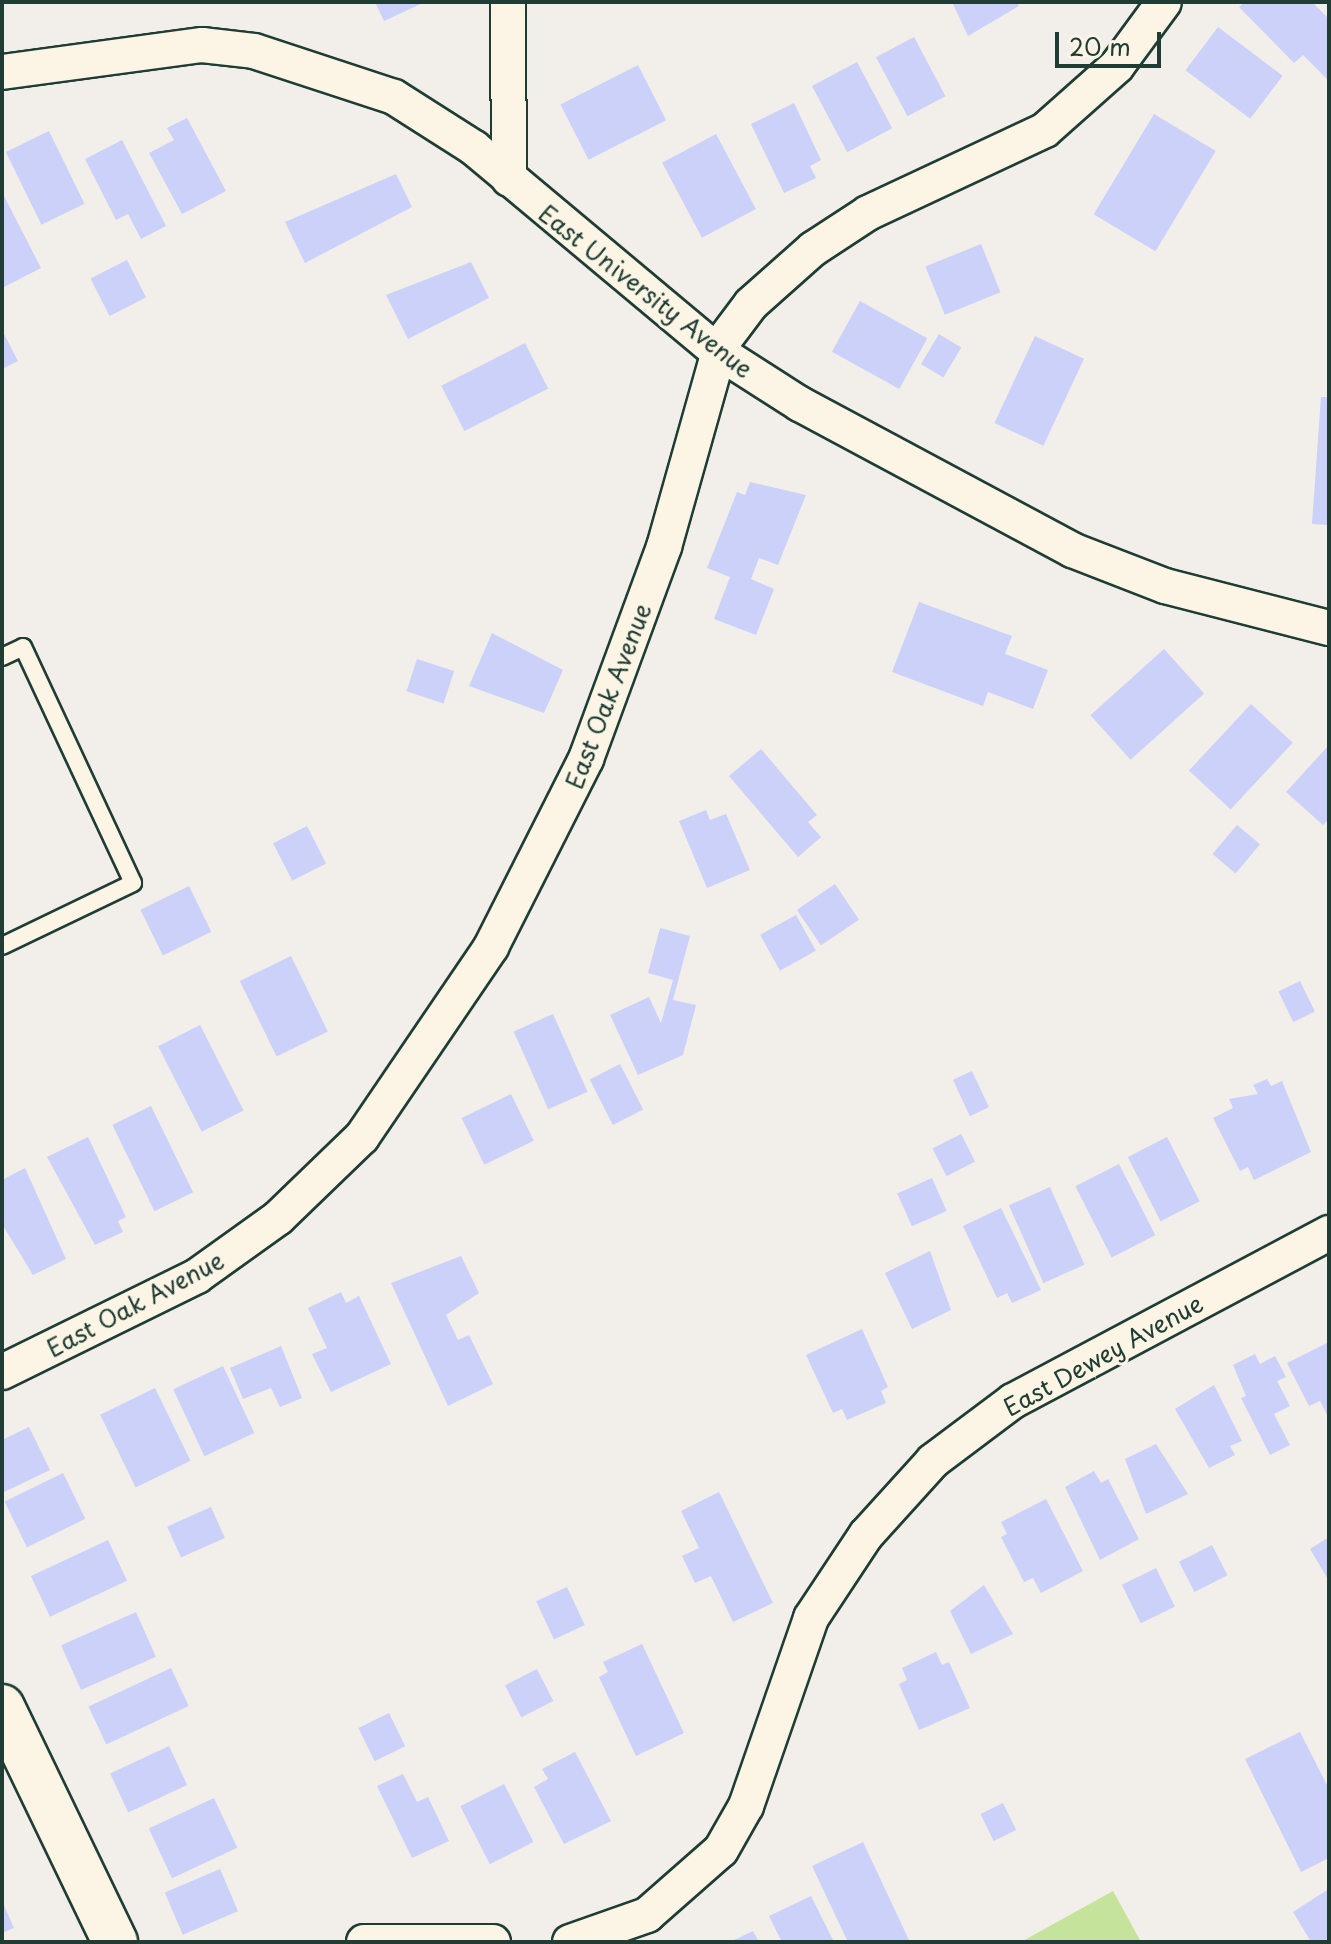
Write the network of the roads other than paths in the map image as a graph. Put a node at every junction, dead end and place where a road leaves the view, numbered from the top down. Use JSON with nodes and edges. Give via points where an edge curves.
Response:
{"nodes":[{"id":1,"x":508,"y":2,"type":"edge"},
{"id":2,"x":1164,"y":2,"type":"edge"},
{"id":3,"x":2,"y":72,"type":"edge"},
{"id":4,"x":509,"y":179,"type":"junction"},
{"id":5,"x":717,"y":351,"type":"junction"},
{"id":6,"x":1329,"y":628,"type":"edge"},
{"id":7,"x":2,"y":657,"type":"edge"},
{"id":8,"x":4,"y":941,"type":"edge"},
{"id":9,"x":1329,"y":1233,"type":"edge"},
{"id":10,"x":2,"y":1372,"type":"edge"},
{"id":11,"x":2,"y":1707,"type":"edge"},
{"id":12,"x":115,"y":1942,"type":"edge"},
{"id":13,"x":364,"y":1942,"type":"edge"},
{"id":14,"x":493,"y":1942,"type":"edge"},
{"id":15,"x":570,"y":1942,"type":"edge"}],
"edges":[{"from":1,"to":4,"type":"street"},
{"from":2,"to":5,"type":"street","name":"East Oak Avenue","via":[[1117,66],[1070,110],[1003,155],[868,213],[813,249],[751,304]]},
{"from":3,"to":4,"type":"street","name":"East University Avenue","via":[[182,45],[254,51],[394,97]]},
{"from":4,"to":5,"type":"street","name":"East University Avenue"},
{"from":5,"to":6,"type":"street","name":"East University Avenue","via":[[930,477],[1072,550],[1165,586]]},
{"from":5,"to":10,"type":"street","name":"East Oak Avenue","via":[[664,547],[605,716],[507,920],[431,1044],[339,1161],[252,1239],[138,1307]]},
{"from":7,"to":8,"type":"lane","via":[[23,647],[133,883]]},
{"from":9,"to":15,"type":"street","name":"East Dewey Avenue","via":[[1013,1401],[933,1461],[866,1535],[811,1618],[746,1806],[721,1850],[647,1915]]},
{"from":11,"to":12,"type":"main road"},
{"from":13,"to":14,"type":"street"}]}
